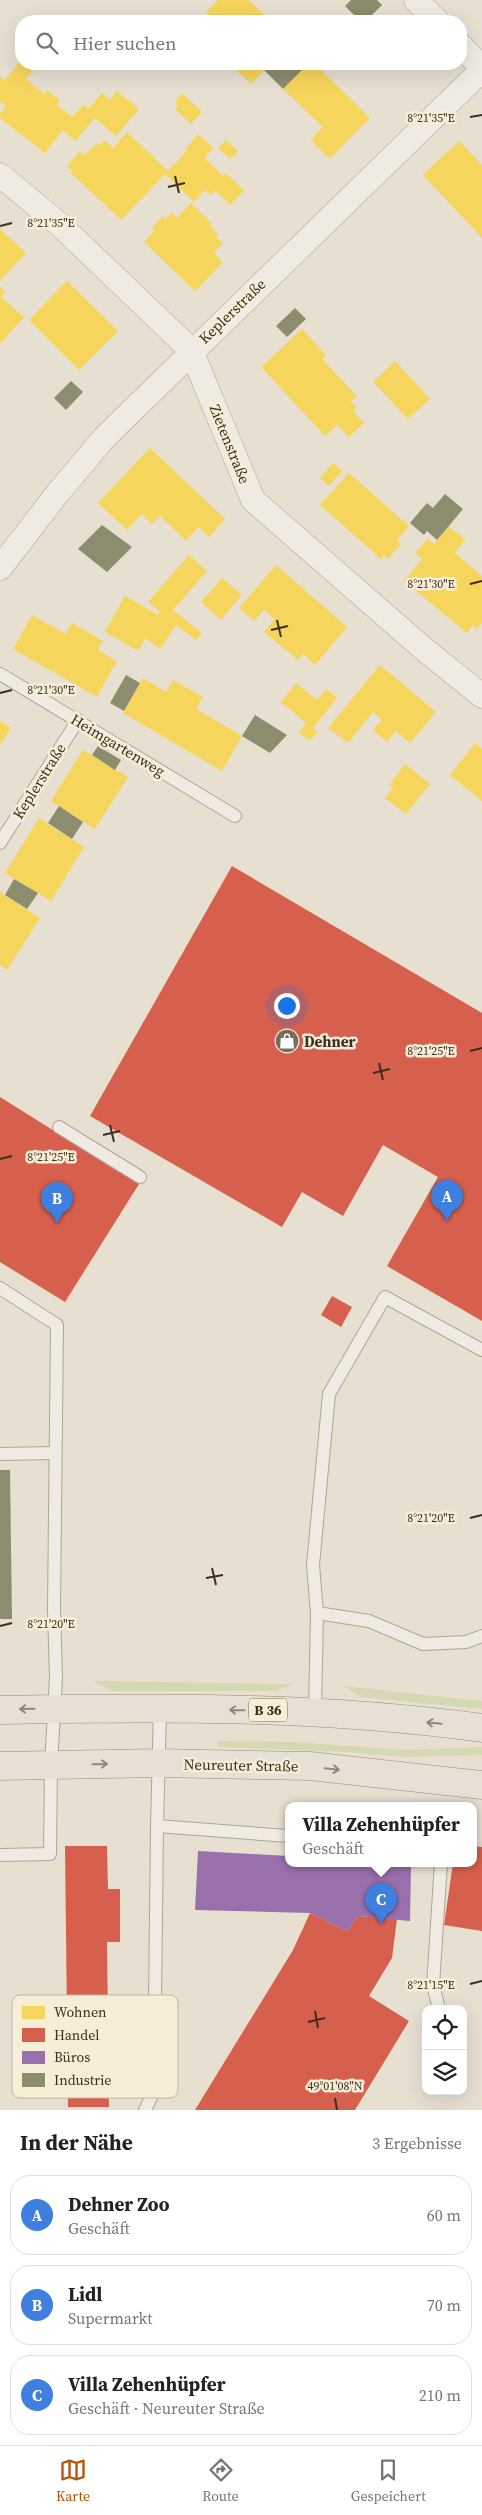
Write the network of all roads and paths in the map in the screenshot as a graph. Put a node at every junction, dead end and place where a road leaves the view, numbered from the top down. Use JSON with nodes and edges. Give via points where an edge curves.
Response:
{"nodes":[{"id":1,"x":416,"y":0,"type":"edge"},
{"id":2,"x":431,"y":15,"type":"edge"},
{"id":3,"x":467,"y":53,"type":"edge"},
{"id":4,"x":482,"y":69,"type":"edge"},
{"id":5,"x":0,"y":175,"type":"edge"},
{"id":6,"x":191,"y":350,"type":"junction"},
{"id":7,"x":0,"y":568,"type":"edge"},
{"id":8,"x":0,"y":674,"type":"edge"},
{"id":9,"x":482,"y":696,"type":"edge"},
{"id":10,"x":78,"y":720,"type":"junction"},
{"id":11,"x":235,"y":816,"type":"dead end"},
{"id":12,"x":0,"y":843,"type":"edge"},
{"id":13,"x":59,"y":1127,"type":"dead end"},
{"id":14,"x":140,"y":1178,"type":"dead end"},
{"id":15,"x":0,"y":1288,"type":"edge"},
{"id":16,"x":482,"y":1350,"type":"edge"},
{"id":17,"x":55,"y":1453,"type":"junction"},
{"id":18,"x":0,"y":1454,"type":"edge"},
{"id":19,"x":317,"y":1613,"type":"junction"},
{"id":20,"x":482,"y":1636,"type":"edge"},
{"id":21,"x":160,"y":1708,"type":"junction"},
{"id":22,"x":54,"y":1709,"type":"junction"},
{"id":23,"x":0,"y":1710,"type":"edge"},
{"id":24,"x":315,"y":1711,"type":"junction"},
{"id":25,"x":482,"y":1728,"type":"edge"},
{"id":26,"x":158,"y":1763,"type":"junction"},
{"id":27,"x":51,"y":1765,"type":"junction"},
{"id":28,"x":0,"y":1766,"type":"edge"},
{"id":29,"x":482,"y":1785,"type":"edge"},
{"id":30,"x":157,"y":1826,"type":"junction"},
{"id":31,"x":285,"y":1836,"type":"edge"},
{"id":32,"x":0,"y":1855,"type":"edge"},
{"id":33,"x":441,"y":1867,"type":"edge"},
{"id":34,"x":155,"y":1995,"type":"edge"},
{"id":35,"x":438,"y":2005,"type":"edge"},
{"id":36,"x":151,"y":2098,"type":"edge"},
{"id":37,"x":145,"y":2110,"type":"edge"}],
"edges":[{"from":1,"to":2,"type":"street"},
{"from":3,"to":4,"type":"street"},
{"from":4,"to":6,"type":"street","name":"Keplerstraße"},
{"from":5,"to":6,"type":"street","name":"Zietenstraße","via":[[59,224]]},
{"from":6,"to":7,"type":"street","name":"Keplerstraße","via":[[104,438]]},
{"from":6,"to":9,"type":"street","name":"Zietenstraße","via":[[253,500]]},
{"from":8,"to":10,"type":"lane","name":"Heimgartenweg"},
{"from":10,"to":11,"type":"lane","name":"Heimgartenweg"},
{"from":10,"to":12,"type":"lane","name":"Keplerstraße"},
{"from":13,"to":14,"type":"lane"},
{"from":15,"to":17,"type":"lane","via":[[57,1325]]},
{"from":16,"to":19,"type":"lane","via":[[385,1297],[330,1394],[313,1565]]},
{"from":17,"to":18,"type":"lane"},
{"from":17,"to":22,"type":"lane"},
{"from":19,"to":20,"type":"lane","via":[[369,1621],[423,1644],[466,1642]]},
{"from":19,"to":24,"type":"lane"},
{"from":21,"to":22,"type":"main road","number":"B 36"},
{"from":24,"to":21,"type":"main road","number":"B 36","one_way":true},
{"from":21,"to":26,"type":"lane"},
{"from":22,"to":23,"type":"main road","number":"B 36","one_way":true},
{"from":22,"to":27,"type":"lane"},
{"from":25,"to":24,"type":"main road","number":"B 36","one_way":true},
{"from":27,"to":26,"type":"main road","name":"Neureuter Straße","one_way":true},
{"from":26,"to":29,"type":"main road","name":"Neureuter Straße","one_way":true,"via":[[310,1766]]},
{"from":26,"to":30,"type":"lane"},
{"from":27,"to":28,"type":"main road","name":"Neureuter Straße"},
{"from":27,"to":32,"type":"lane","via":[[50,1854]]},
{"from":30,"to":31,"type":"lane"},
{"from":30,"to":34,"type":"lane"},
{"from":33,"to":35,"type":"lane","via":[[433,1985]]},
{"from":36,"to":37,"type":"lane"}]}
